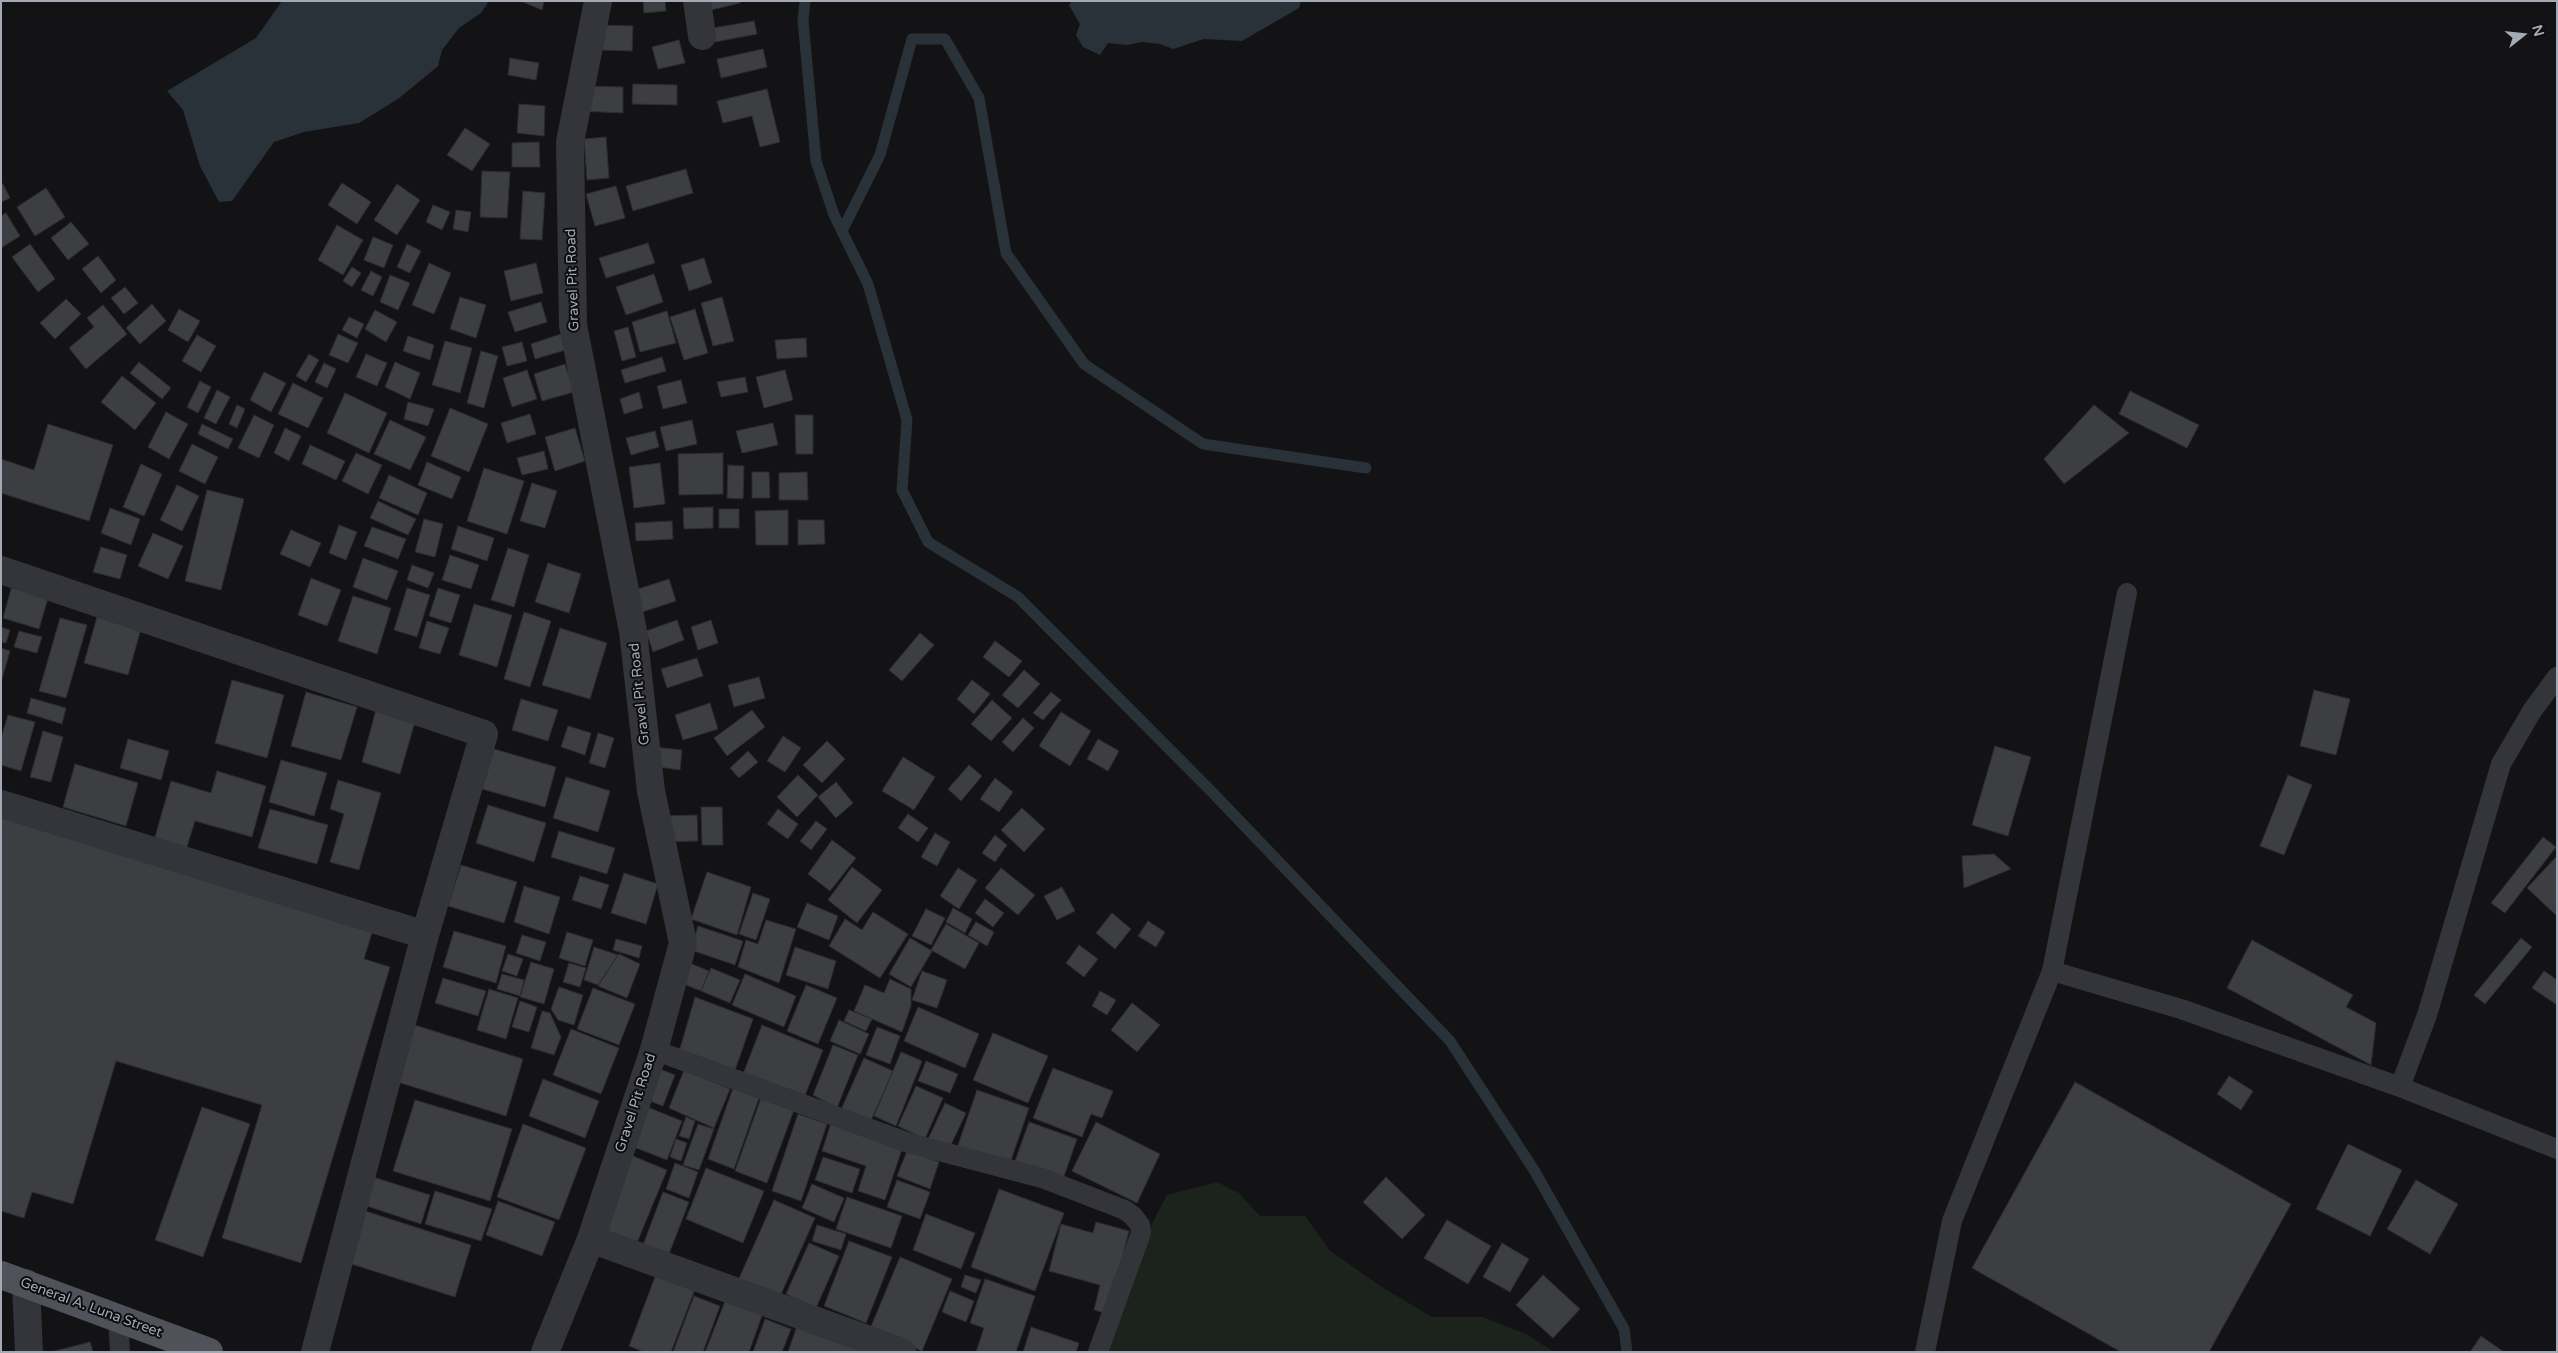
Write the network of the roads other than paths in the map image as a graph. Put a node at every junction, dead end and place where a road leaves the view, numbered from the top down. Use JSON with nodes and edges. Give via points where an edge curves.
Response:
{"nodes":[{"id":1,"x":697,"y":1,"type":"edge"},
{"id":2,"x":596,"y":9,"type":"edge"},
{"id":3,"x":702,"y":36,"type":"dead end"},
{"id":4,"x":1,"y":570,"type":"edge"},
{"id":5,"x":2127,"y":593,"type":"dead end"},
{"id":6,"x":2557,"y":678,"type":"edge"},
{"id":7,"x":1,"y":804,"type":"edge"},
{"id":8,"x":425,"y":935,"type":"junction"},
{"id":9,"x":2052,"y":971,"type":"junction"},
{"id":10,"x":654,"y":1050,"type":"junction"},
{"id":11,"x":2400,"y":1088,"type":"junction"},
{"id":12,"x":2557,"y":1148,"type":"edge"},
{"id":13,"x":591,"y":1239,"type":"junction"},
{"id":14,"x":14,"y":1279,"type":"edge"},
{"id":15,"x":118,"y":1318,"type":"junction"},
{"id":16,"x":29,"y":1352,"type":"edge"},
{"id":17,"x":120,"y":1352,"type":"edge"},
{"id":18,"x":209,"y":1352,"type":"edge"},
{"id":19,"x":315,"y":1352,"type":"edge"},
{"id":20,"x":546,"y":1352,"type":"edge"},
{"id":21,"x":902,"y":1352,"type":"edge"},
{"id":22,"x":1098,"y":1352,"type":"edge"},
{"id":23,"x":1925,"y":1352,"type":"edge"}],
"edges":[{"from":1,"to":3,"type":"street"},
{"from":2,"to":10,"type":"street","name":"Gravel Pit Road","via":[[570,142],[573,325],[633,631],[651,791],[683,943]]},
{"from":4,"to":8,"type":"street","via":[[484,734]]},
{"from":5,"to":9,"type":"lane"},
{"from":6,"to":11,"type":"lane","via":[[2532,711],[2501,764],[2427,1015]]},
{"from":7,"to":8,"type":"street"},
{"from":8,"to":19,"type":"street"},
{"from":9,"to":11,"type":"lane","via":[[2181,1009]]},
{"from":9,"to":23,"type":"lane","via":[[1952,1221]]},
{"from":10,"to":13,"type":"street","name":"Gravel Pit Road"},
{"from":10,"to":22,"type":"lane","via":[[909,1143],[1042,1178],[1125,1210],[1140,1224],[1141,1233]]},
{"from":11,"to":12,"type":"lane"},
{"from":13,"to":20,"type":"street","name":"Gravel Pit Road"},
{"from":13,"to":21,"type":"street"},
{"from":14,"to":15,"type":"main road","name":"General A. Luna Street"},
{"from":14,"to":16,"type":"street"},
{"from":15,"to":17,"type":"lane"},
{"from":15,"to":18,"type":"main road","name":"General A. Luna Street"}]}
